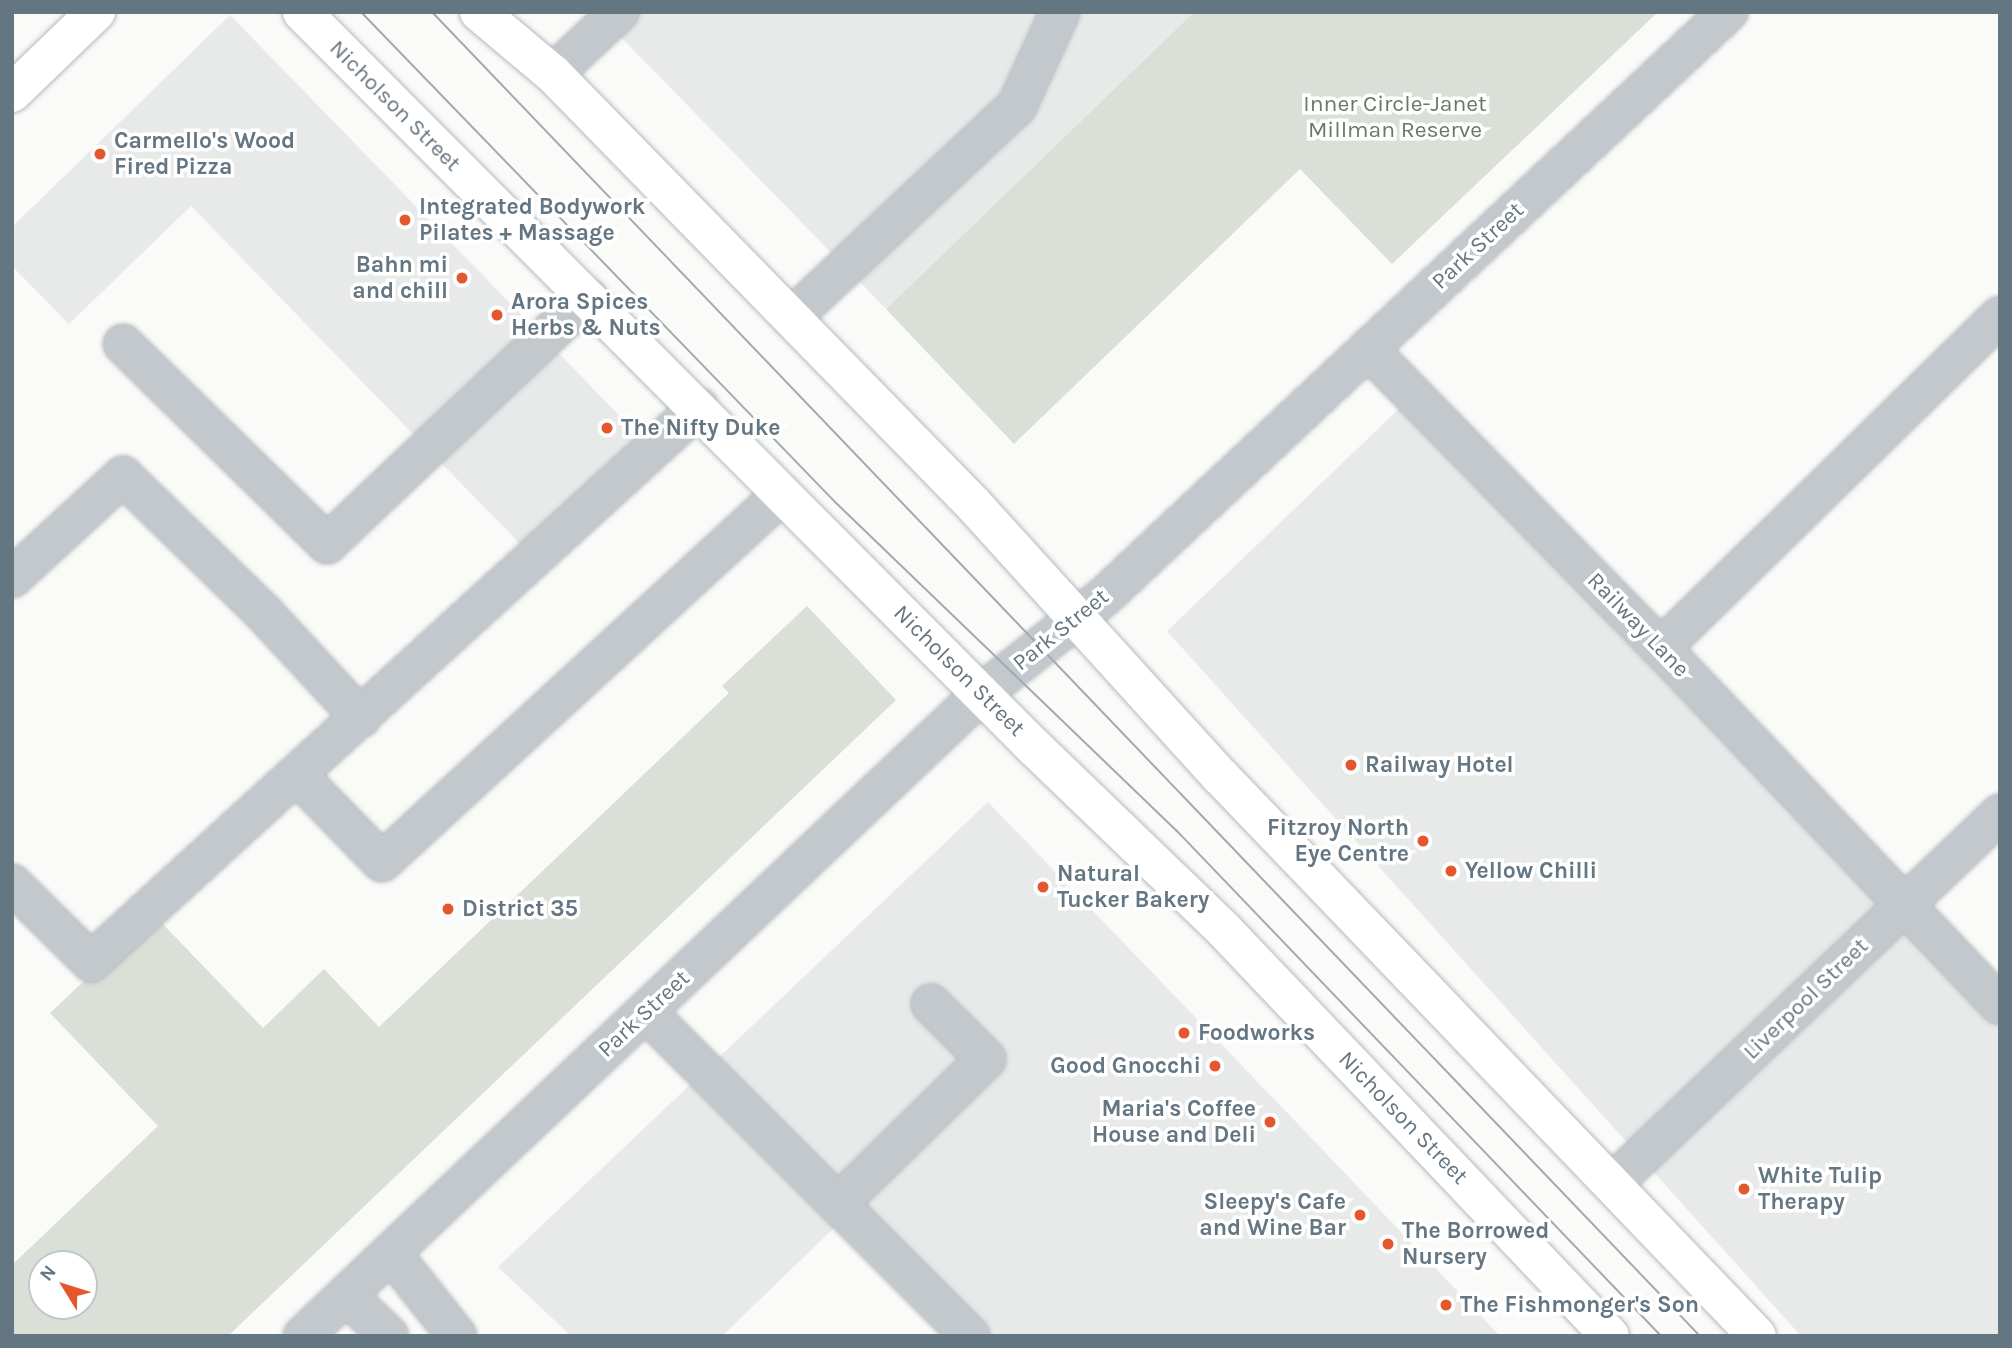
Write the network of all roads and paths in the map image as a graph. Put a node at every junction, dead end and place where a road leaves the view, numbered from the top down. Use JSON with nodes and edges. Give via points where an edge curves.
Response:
{"nodes":[{"id":1,"x":96,"y":12,"type":"edge"},
{"id":2,"x":302,"y":12,"type":"edge"},
{"id":3,"x":480,"y":12,"type":"edge"},
{"id":4,"x":619,"y":12,"type":"edge"},
{"id":5,"x":1060,"y":12,"type":"edge"},
{"id":6,"x":1728,"y":12,"type":"edge"},
{"id":7,"x":554,"y":74,"type":"junction"},
{"id":8,"x":12,"y":93,"type":"edge"},
{"id":9,"x":587,"y":297,"type":"junction"},
{"id":10,"x":2000,"y":316,"type":"edge"},
{"id":11,"x":791,"y":318,"type":"junction"},
{"id":12,"x":123,"y":344,"type":"dead end"},
{"id":13,"x":1367,"y":349,"type":"junction"},
{"id":14,"x":699,"y":407,"type":"junction"},
{"id":15,"x":782,"y":494,"type":"junction"},
{"id":16,"x":12,"y":578,"type":"edge"},
{"id":17,"x":1078,"y":620,"type":"junction"},
{"id":18,"x":1661,"y":648,"type":"junction"},
{"id":19,"x":982,"y":693,"type":"junction"},
{"id":20,"x":361,"y":718,"type":"junction"},
{"id":21,"x":298,"y":776,"type":"junction"},
{"id":22,"x":2000,"y":814,"type":"edge"},
{"id":23,"x":12,"y":884,"type":"edge"},
{"id":24,"x":1906,"y":904,"type":"junction"},
{"id":25,"x":931,"y":1003,"type":"dead end"},
{"id":26,"x":2000,"y":1005,"type":"edge"},
{"id":27,"x":646,"y":1012,"type":"junction"},
{"id":28,"x":1613,"y":1183,"type":"junction"},
{"id":29,"x":839,"y":1203,"type":"junction"},
{"id":30,"x":391,"y":1253,"type":"junction"},
{"id":31,"x":346,"y":1295,"type":"junction"},
{"id":32,"x":303,"y":1336,"type":"edge"},
{"id":33,"x":389,"y":1336,"type":"edge"},
{"id":34,"x":457,"y":1336,"type":"edge"},
{"id":35,"x":970,"y":1336,"type":"edge"},
{"id":36,"x":1610,"y":1336,"type":"edge"},
{"id":37,"x":1757,"y":1336,"type":"edge"}],
"edges":[{"from":1,"to":8,"type":"main road"},
{"from":2,"to":9,"type":"main road","name":"Nicholson Street"},
{"from":3,"to":7,"type":"main road"},
{"from":4,"to":7,"type":"street"},
{"from":5,"to":11,"type":"street","via":[[1017,106]]},
{"from":6,"to":13,"type":"street","name":"Park Street"},
{"from":7,"to":11,"type":"main road"},
{"from":9,"to":12,"type":"street","via":[[327,544]]},
{"from":9,"to":14,"type":"main road","name":"Nicholson Street"},
{"from":10,"to":18,"type":"street"},
{"from":11,"to":17,"type":"main road"},
{"from":13,"to":17,"type":"street","name":"Park Street"},
{"from":13,"to":18,"type":"street","name":"Railway Lane"},
{"from":14,"to":15,"type":"main road","name":"Nicholson Street"},
{"from":14,"to":20,"type":"street"},
{"from":15,"to":19,"type":"main road","name":"Nicholson Street"},
{"from":15,"to":21,"type":"street","via":[[382,862]]},
{"from":16,"to":20,"type":"street","via":[[123,475],[261,610]]},
{"from":17,"to":19,"type":"street","name":"Park Street"},
{"from":17,"to":28,"type":"main road","via":[[1221,777]]},
{"from":18,"to":24,"type":"street","name":"Railway Lane"},
{"from":19,"to":27,"type":"street","name":"Park Street"},
{"from":19,"to":36,"type":"main road","name":"Nicholson Street","via":[[1224,930]]},
{"from":20,"to":21,"type":"street"},
{"from":21,"to":23,"type":"street","via":[[91,962]]},
{"from":22,"to":24,"type":"street","name":"Liverpool Street"},
{"from":24,"to":26,"type":"street","name":"Railway Lane"},
{"from":24,"to":28,"type":"street","name":"Liverpool Street"},
{"from":25,"to":29,"type":"street","via":[[986,1059]]},
{"from":27,"to":29,"type":"street"},
{"from":27,"to":30,"type":"street","name":"Park Street"},
{"from":28,"to":37,"type":"main road"},
{"from":29,"to":35,"type":"street"},
{"from":30,"to":31,"type":"street","name":"Park Street"},
{"from":30,"to":34,"type":"street"},
{"from":31,"to":32,"type":"street","name":"Park Street"},
{"from":31,"to":33,"type":"street"}]}
